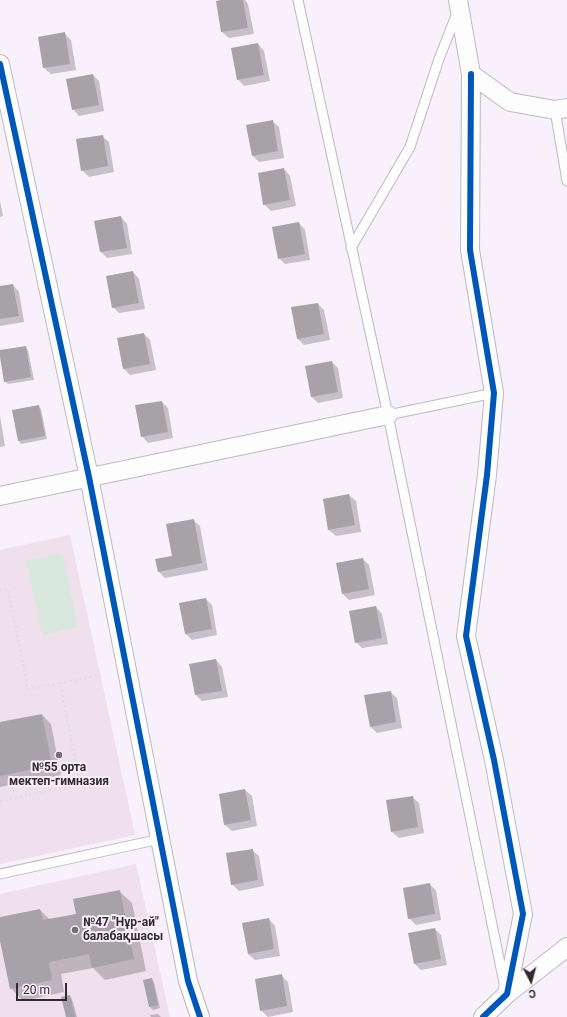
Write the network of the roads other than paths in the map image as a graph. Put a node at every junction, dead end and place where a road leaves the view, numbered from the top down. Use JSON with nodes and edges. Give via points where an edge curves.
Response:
{"nodes":[{"id":1,"x":298,"y":0,"type":"edge"},
{"id":2,"x":459,"y":4,"type":"edge"},
{"id":3,"x":0,"y":64,"type":"edge"},
{"id":4,"x":471,"y":74,"type":"junction"},
{"id":5,"x":561,"y":109,"type":"edge"},
{"id":6,"x":567,"y":181,"type":"edge"},
{"id":7,"x":351,"y":248,"type":"junction"},
{"id":8,"x":494,"y":393,"type":"junction"},
{"id":9,"x":388,"y":415,"type":"junction"},
{"id":10,"x":89,"y":477,"type":"junction"},
{"id":11,"x":0,"y":496,"type":"edge"},
{"id":12,"x":160,"y":839,"type":"junction"},
{"id":13,"x":0,"y":874,"type":"edge"},
{"id":14,"x":567,"y":947,"type":"edge"},
{"id":15,"x":507,"y":994,"type":"junction"},
{"id":16,"x":200,"y":1017,"type":"edge"},
{"id":17,"x":483,"y":1017,"type":"edge"}],
"edges":[{"from":1,"to":7,"type":"lane"},
{"from":2,"to":4,"type":"street"},
{"from":2,"to":7,"type":"lane","via":[[410,147]]},
{"from":3,"to":10,"type":"street"},
{"from":4,"to":5,"type":"street","via":[[510,102]]},
{"from":4,"to":8,"type":"street","via":[[470,250]]},
{"from":5,"to":6,"type":"lane"},
{"from":7,"to":9,"type":"lane"},
{"from":8,"to":9,"type":"lane"},
{"from":8,"to":15,"type":"street","via":[[487,475],[466,636],[494,760],[523,914]]},
{"from":9,"to":10,"type":"street"},
{"from":9,"to":15,"type":"lane"},
{"from":10,"to":11,"type":"street"},
{"from":10,"to":12,"type":"street"},
{"from":12,"to":13,"type":"lane"},
{"from":12,"to":16,"type":"street","via":[[188,981]]},
{"from":14,"to":15,"type":"street"},
{"from":15,"to":17,"type":"street"}]}
